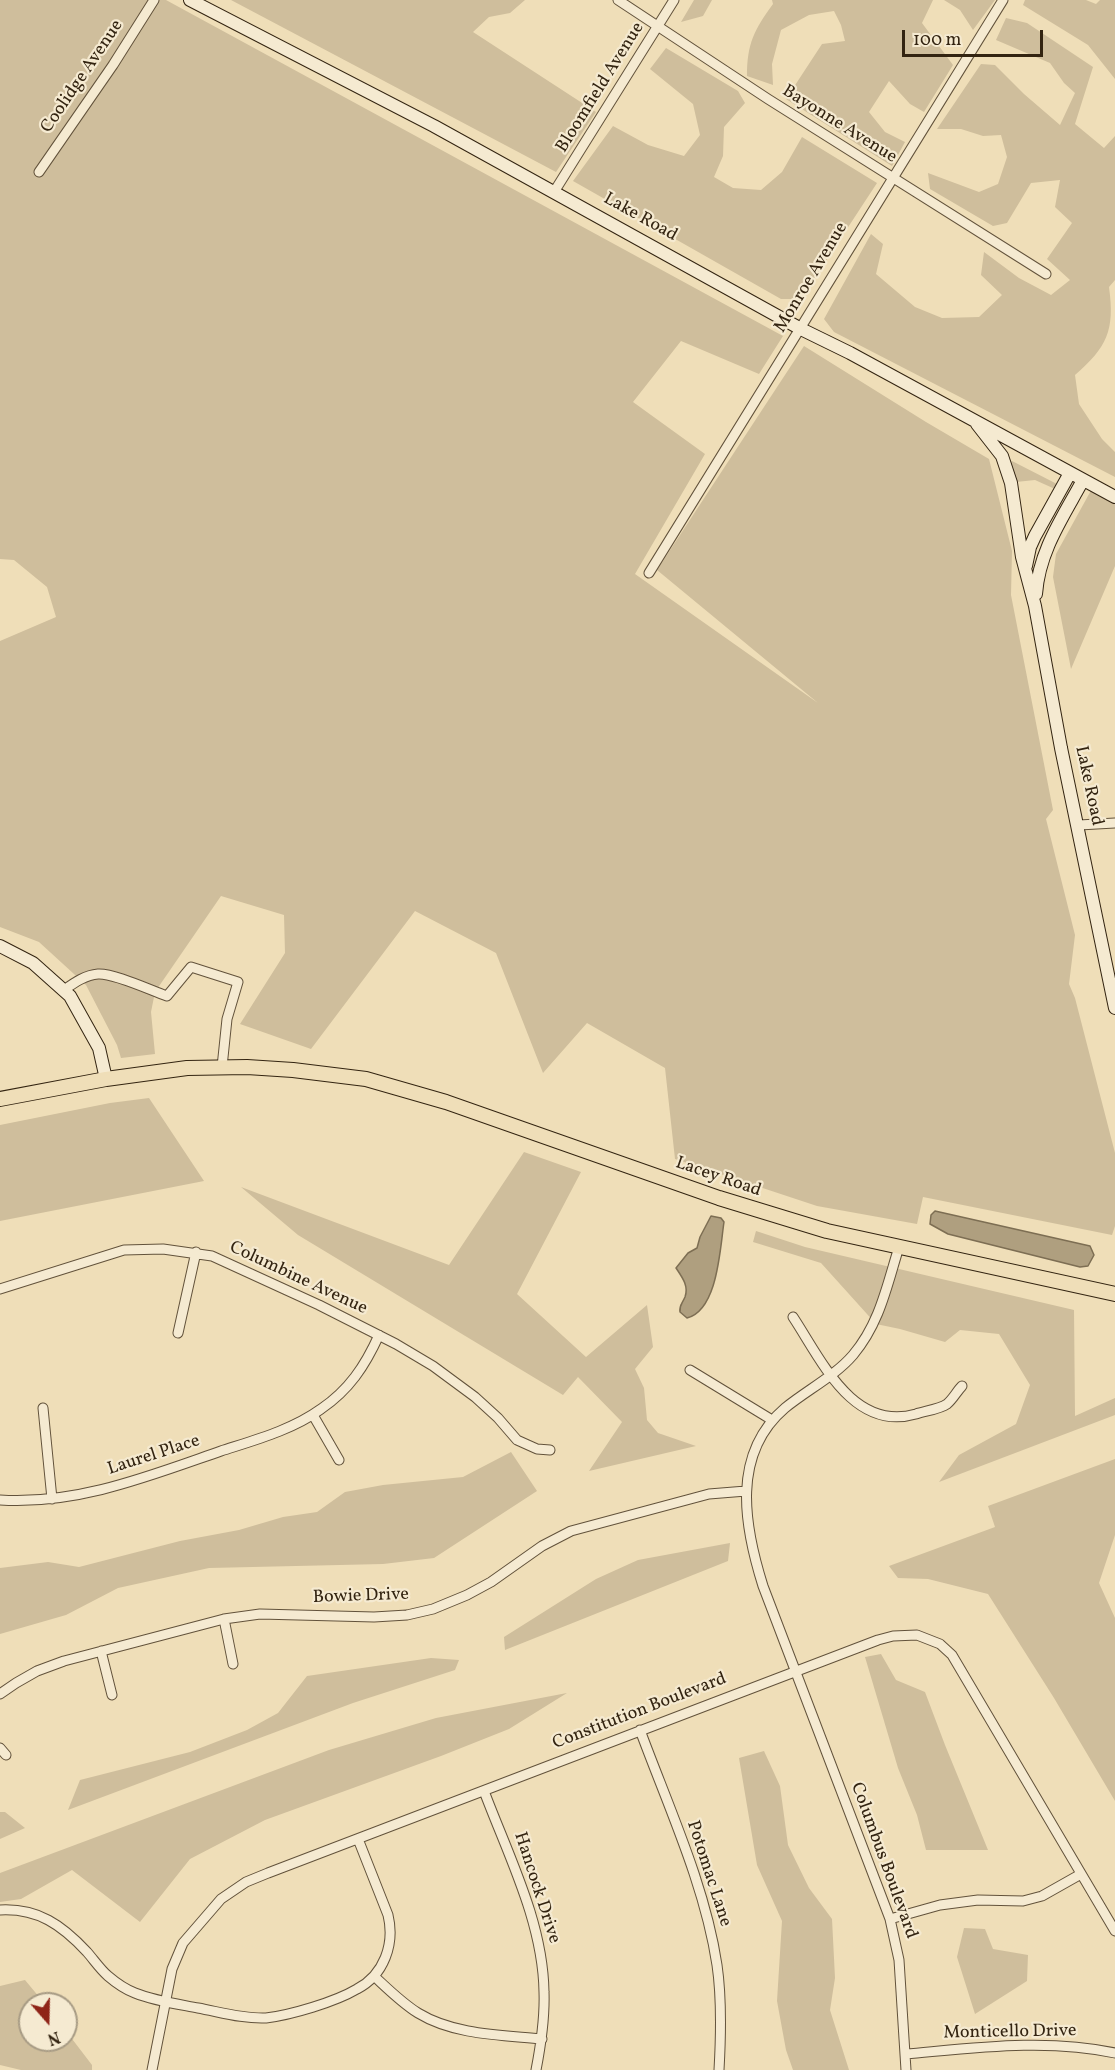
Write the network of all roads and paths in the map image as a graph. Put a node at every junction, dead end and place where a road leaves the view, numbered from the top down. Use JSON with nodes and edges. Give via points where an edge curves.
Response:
{"nodes":[{"id":1,"x":154,"y":0,"type":"edge"},
{"id":2,"x":190,"y":0,"type":"edge"},
{"id":3,"x":618,"y":0,"type":"edge"},
{"id":4,"x":674,"y":0,"type":"edge"},
{"id":5,"x":1003,"y":0,"type":"edge"},
{"id":6,"x":659,"y":26,"type":"junction"},
{"id":7,"x":39,"y":172,"type":"dead end"},
{"id":8,"x":892,"y":177,"type":"junction"},
{"id":9,"x":554,"y":192,"type":"junction"},
{"id":10,"x":1046,"y":274,"type":"dead end"},
{"id":11,"x":801,"y":329,"type":"junction"},
{"id":12,"x":973,"y":419,"type":"junction"},
{"id":13,"x":1070,"y":473,"type":"junction"},
{"id":14,"x":1083,"y":480,"type":"junction"},
{"id":15,"x":1115,"y":497,"type":"edge"},
{"id":16,"x":1026,"y":568,"type":"junction"},
{"id":17,"x":649,"y":573,"type":"dead end"},
{"id":18,"x":1035,"y":606,"type":"junction"},
{"id":19,"x":1115,"y":823,"type":"edge"},
{"id":20,"x":1078,"y":825,"type":"junction"},
{"id":21,"x":0,"y":946,"type":"edge"},
{"id":22,"x":64,"y":990,"type":"junction"},
{"id":23,"x":1115,"y":1008,"type":"edge"},
{"id":24,"x":222,"y":1068,"type":"junction"},
{"id":25,"x":106,"y":1079,"type":"junction"},
{"id":26,"x":0,"y":1099,"type":"edge"},
{"id":27,"x":899,"y":1247,"type":"junction"},
{"id":28,"x":196,"y":1252,"type":"junction"},
{"id":29,"x":0,"y":1288,"type":"edge"},
{"id":30,"x":1115,"y":1294,"type":"edge"},
{"id":31,"x":793,"y":1317,"type":"dead end"},
{"id":32,"x":178,"y":1333,"type":"dead end"},
{"id":33,"x":379,"y":1335,"type":"junction"},
{"id":34,"x":690,"y":1370,"type":"dead end"},
{"id":35,"x":831,"y":1374,"type":"junction"},
{"id":36,"x":962,"y":1386,"type":"dead end"},
{"id":37,"x":43,"y":1408,"type":"dead end"},
{"id":38,"x":313,"y":1415,"type":"junction"},
{"id":39,"x":772,"y":1420,"type":"junction"},
{"id":40,"x":550,"y":1450,"type":"dead end"},
{"id":41,"x":339,"y":1460,"type":"dead end"},
{"id":42,"x":746,"y":1491,"type":"junction"},
{"id":43,"x":52,"y":1499,"type":"junction"},
{"id":44,"x":0,"y":1500,"type":"edge"},
{"id":45,"x":224,"y":1619,"type":"junction"},
{"id":46,"x":101,"y":1651,"type":"junction"},
{"id":47,"x":233,"y":1664,"type":"dead end"},
{"id":48,"x":794,"y":1671,"type":"junction"},
{"id":49,"x":0,"y":1694,"type":"edge"},
{"id":50,"x":112,"y":1695,"type":"dead end"},
{"id":51,"x":640,"y":1730,"type":"junction"},
{"id":52,"x":484,"y":1791,"type":"junction"},
{"id":53,"x":358,"y":1839,"type":"junction"},
{"id":54,"x":1081,"y":1874,"type":"junction"},
{"id":55,"x":0,"y":1910,"type":"edge"},
{"id":56,"x":890,"y":1919,"type":"junction"},
{"id":57,"x":1115,"y":1931,"type":"edge"},
{"id":58,"x":375,"y":1977,"type":"junction"},
{"id":59,"x":164,"y":2001,"type":"junction"},
{"id":60,"x":542,"y":2039,"type":"junction"},
{"id":61,"x":1115,"y":2053,"type":"edge"},
{"id":62,"x":906,"y":2054,"type":"junction"},
{"id":63,"x":152,"y":2070,"type":"edge"},
{"id":64,"x":536,"y":2070,"type":"edge"},
{"id":65,"x":719,"y":2070,"type":"edge"},
{"id":66,"x":906,"y":2070,"type":"edge"}],
"edges":[{"from":1,"to":7,"type":"street","name":"Coolidge Avenue"},
{"from":2,"to":9,"type":"street","name":"Lake Road"},
{"from":3,"to":6,"type":"street","name":"Bayonne Avenue"},
{"from":4,"to":6,"type":"street","name":"Bloomfield Avenue"},
{"from":5,"to":8,"type":"street","name":"Monroe Avenue"},
{"from":6,"to":8,"type":"street","name":"Bayonne Avenue"},
{"from":6,"to":9,"type":"street","name":"Bloomfield Avenue"},
{"from":8,"to":10,"type":"street","name":"Bayonne Avenue"},
{"from":8,"to":11,"type":"street","name":"Monroe Avenue"},
{"from":9,"to":11,"type":"street","name":"Lake Road"},
{"from":11,"to":12,"type":"street","name":"Lake Road"},
{"from":11,"to":17,"type":"street","name":"Monroe Avenue"},
{"from":12,"to":13,"type":"street","name":"Lake Road"},
{"from":12,"to":16,"type":"street","via":[[1007,468]]},
{"from":13,"to":14,"type":"street","name":"Lake Road"},
{"from":13,"to":16,"type":"street","name":"Lake Road","via":[[1035,536]]},
{"from":14,"to":15,"type":"street"},
{"from":14,"to":18,"type":"street","name":"Lake Road","via":[[1042,561]]},
{"from":16,"to":18,"type":"street","name":"Lake Road"},
{"from":18,"to":20,"type":"street","name":"Lake Road"},
{"from":19,"to":20,"type":"street"},
{"from":20,"to":23,"type":"street","name":"Lake Road"},
{"from":21,"to":22,"type":"street","via":[[33,963]]},
{"from":22,"to":24,"type":"street","via":[[85,977],[100,974],[166,996],[191,967],[238,982],[227,1019]]},
{"from":22,"to":25,"type":"street","via":[[99,1048]]},
{"from":24,"to":25,"type":"main road","name":"Lacey Road","via":[[187,1068]]},
{"from":24,"to":27,"type":"main road","name":"Lacey Road","via":[[317,1072],[366,1079],[425,1095],[754,1209]]},
{"from":25,"to":26,"type":"main road","name":"Lacey Road"},
{"from":27,"to":30,"type":"main road","name":"Lacey Road"},
{"from":27,"to":35,"type":"street","via":[[874,1325],[852,1357]]},
{"from":28,"to":29,"type":"street","name":"Columbine Avenue","via":[[124,1250]]},
{"from":28,"to":32,"type":"street"},
{"from":28,"to":33,"type":"street","name":"Columbine Avenue"},
{"from":31,"to":35,"type":"street"},
{"from":33,"to":38,"type":"street","name":"Laurel Place","via":[[349,1386]]},
{"from":33,"to":40,"type":"street","name":"Columbine Avenue","via":[[475,1397],[517,1440],[529,1447]]},
{"from":34,"to":39,"type":"street"},
{"from":35,"to":36,"type":"street","via":[[857,1404],[896,1418],[946,1405]]},
{"from":35,"to":39,"type":"street"},
{"from":37,"to":43,"type":"street"},
{"from":38,"to":41,"type":"street"},
{"from":38,"to":43,"type":"street","name":"Laurel Place","via":[[272,1434],[136,1480]]},
{"from":39,"to":42,"type":"street","name":"Columbus Boulevard","via":[[752,1457]]},
{"from":42,"to":45,"type":"street","name":"Bowie Drive","via":[[709,1494],[571,1531],[491,1582],[424,1611],[374,1617],[260,1614]]},
{"from":42,"to":48,"type":"street","name":"Columbus Boulevard","via":[[747,1525],[754,1557]]},
{"from":43,"to":44,"type":"street","name":"Laurel Place"},
{"from":45,"to":46,"type":"street","name":"Bowie Drive"},
{"from":45,"to":47,"type":"street"},
{"from":46,"to":49,"type":"street","name":"Bowie Drive","via":[[37,1671]]},
{"from":46,"to":50,"type":"street"},
{"from":48,"to":51,"type":"street","name":"Constitution Boulevard"},
{"from":48,"to":54,"type":"street","name":"Constitution Boulevard","via":[[893,1636],[917,1635],[940,1644],[952,1655]]},
{"from":48,"to":56,"type":"street","name":"Columbus Boulevard"},
{"from":51,"to":52,"type":"street","name":"Constitution Boulevard"},
{"from":51,"to":65,"type":"street","name":"Potomac Lane","via":[[700,1893],[713,1941],[720,2004]]},
{"from":52,"to":53,"type":"street","name":"Constitution Boulevard"},
{"from":52,"to":60,"type":"street","name":"Hancock Drive","via":[[538,1941],[544,1990]]},
{"from":53,"to":58,"type":"street","via":[[391,1928],[388,1951]]},
{"from":53,"to":59,"type":"street","name":"Constitution Boulevard","via":[[246,1882],[221,1899],[183,1943]]},
{"from":54,"to":56,"type":"street","via":[[1042,1896],[1023,1901],[978,1900],[940,1905]]},
{"from":54,"to":57,"type":"street","name":"Constitution Boulevard"},
{"from":55,"to":59,"type":"street","via":[[30,1913],[55,1923],[108,1976],[134,1993]]},
{"from":56,"to":62,"type":"street","name":"Columbus Boulevard","via":[[899,1960]]},
{"from":58,"to":59,"type":"street","via":[[336,1998],[265,2018]]},
{"from":58,"to":60,"type":"street","via":[[417,2013],[433,2021],[473,2032]]},
{"from":59,"to":63,"type":"street","name":"Constitution Boulevard"},
{"from":60,"to":64,"type":"street","name":"Hancock Drive"},
{"from":61,"to":62,"type":"street","name":"Monticello Drive","via":[[1076,2047],[1023,2046]]},
{"from":62,"to":66,"type":"street","name":"Columbus Boulevard"}]}
